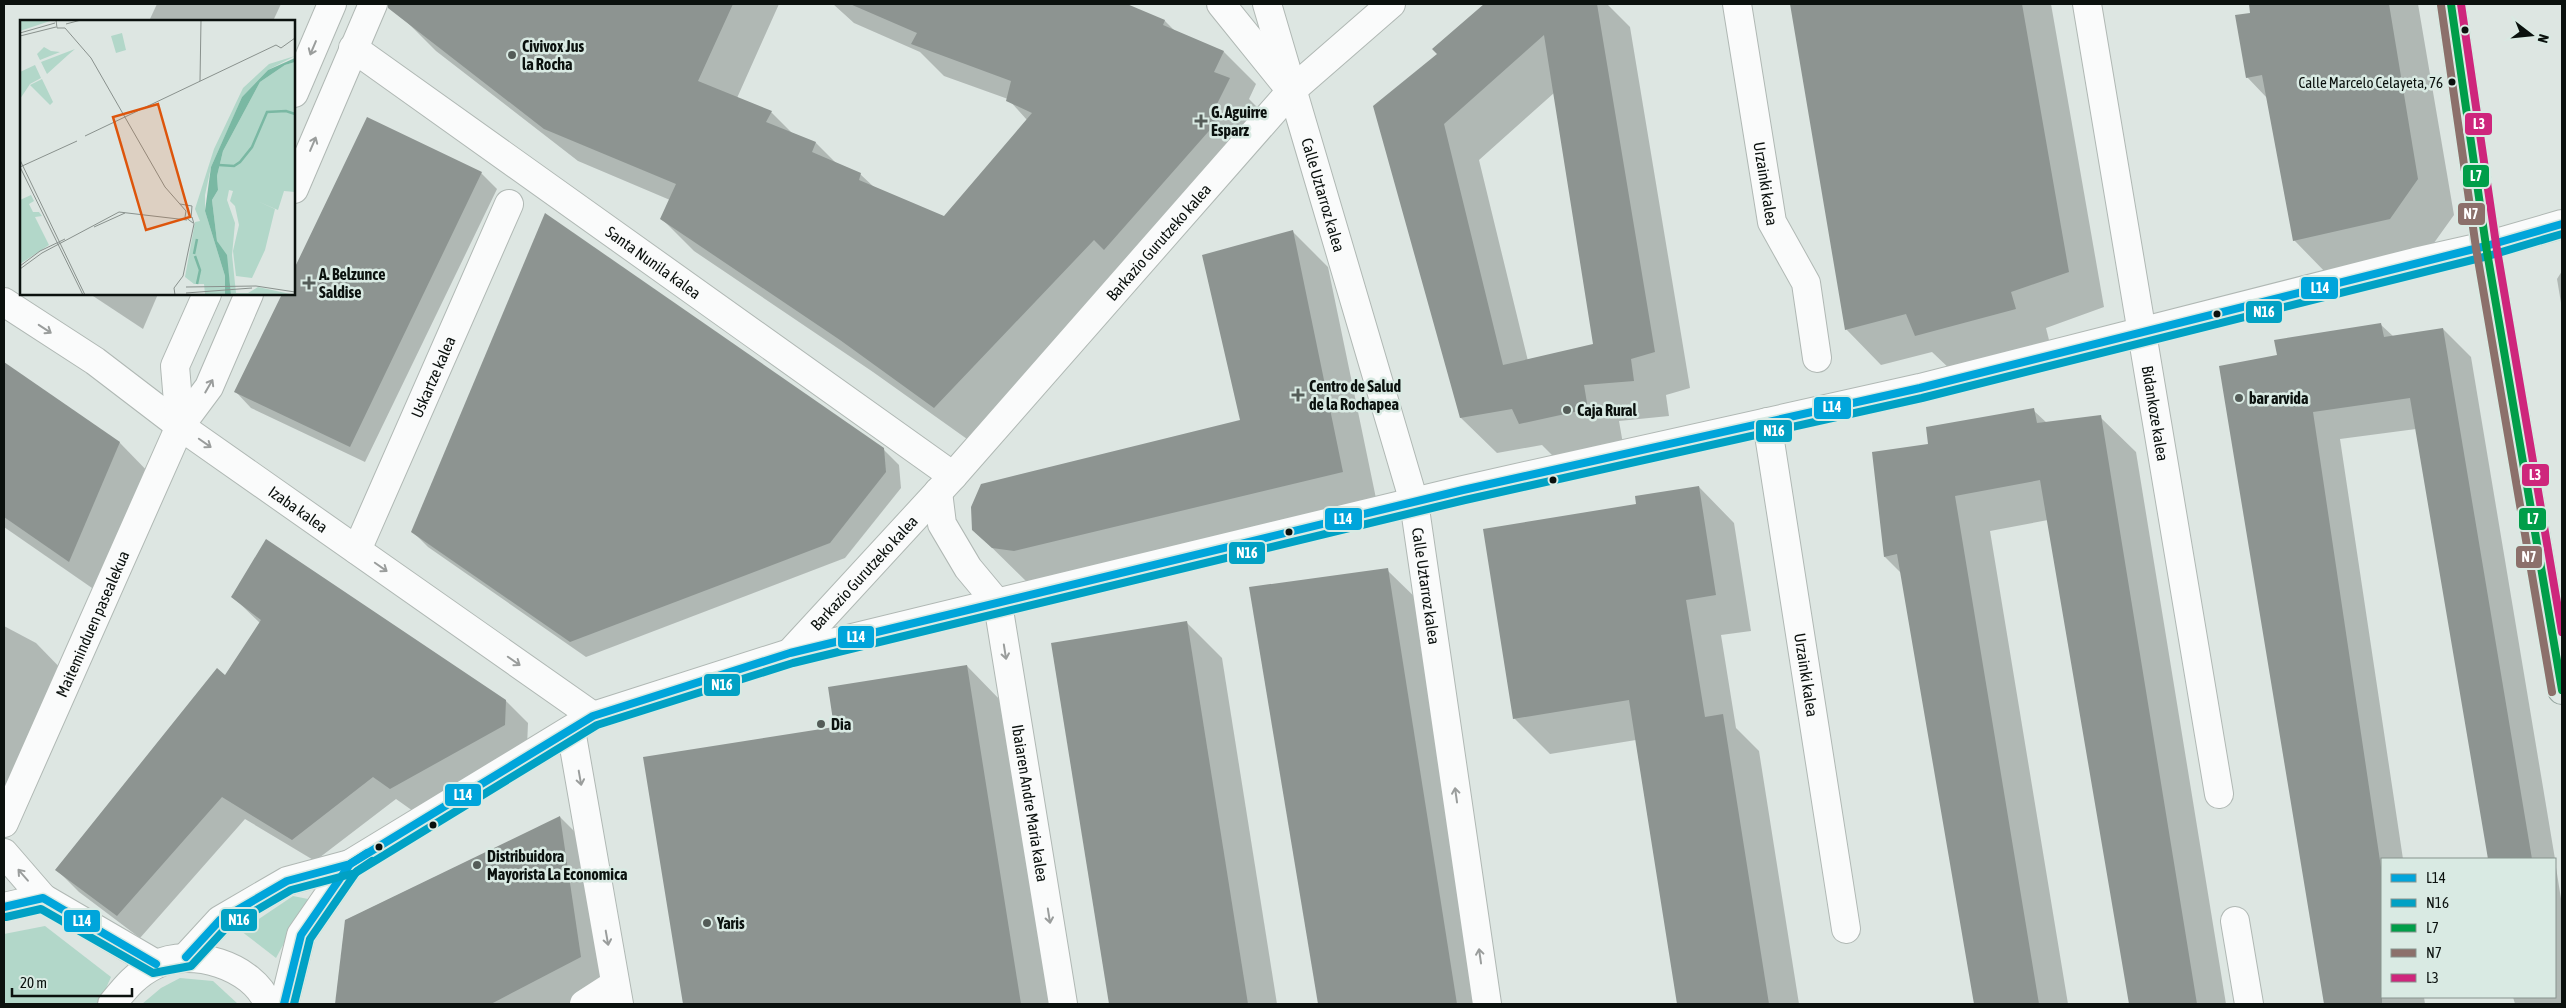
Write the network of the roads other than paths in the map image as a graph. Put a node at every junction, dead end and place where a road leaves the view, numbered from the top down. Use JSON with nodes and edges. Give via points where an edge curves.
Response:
{"nodes":[{"id":1,"x":332,"y":4,"type":"edge"},
{"id":2,"x":373,"y":4,"type":"edge"},
{"id":3,"x":1221,"y":4,"type":"edge"},
{"id":4,"x":1267,"y":4,"type":"edge"},
{"id":5,"x":1391,"y":4,"type":"edge"},
{"id":6,"x":1737,"y":4,"type":"edge"},
{"id":7,"x":2087,"y":4,"type":"edge"},
{"id":8,"x":2451,"y":4,"type":"edge"},
{"id":9,"x":353,"y":48,"type":"junction"},
{"id":10,"x":295,"y":91,"type":"edge"},
{"id":11,"x":1291,"y":91,"type":"junction"},
{"id":12,"x":295,"y":186,"type":"edge"},
{"id":13,"x":509,"y":204,"type":"dead end"},
{"id":14,"x":2562,"y":224,"type":"edge"},
{"id":15,"x":2486,"y":246,"type":"junction"},
{"id":16,"x":207,"y":295,"type":"edge"},
{"id":17,"x":249,"y":295,"type":"edge"},
{"id":18,"x":4,"y":302,"type":"edge"},
{"id":19,"x":2143,"y":333,"type":"junction"},
{"id":20,"x":1817,"y":358,"type":"dead end"},
{"id":21,"x":1768,"y":422,"type":"junction"},
{"id":22,"x":180,"y":426,"type":"junction"},
{"id":23,"x":945,"y":484,"type":"junction"},
{"id":24,"x":1414,"y":502,"type":"junction"},
{"id":25,"x":357,"y":550,"type":"junction"},
{"id":26,"x":998,"y":604,"type":"junction"},
{"id":27,"x":790,"y":653,"type":"junction"},
{"id":28,"x":2562,"y":690,"type":"edge"},
{"id":29,"x":582,"y":723,"type":"junction"},
{"id":30,"x":2219,"y":794,"type":"dead end"},
{"id":31,"x":4,"y":823,"type":"edge"},
{"id":32,"x":4,"y":853,"type":"edge"},
{"id":33,"x":350,"y":864,"type":"junction"},
{"id":34,"x":43,"y":898,"type":"junction"},
{"id":35,"x":4,"y":908,"type":"edge"},
{"id":36,"x":2236,"y":921,"type":"dead end"},
{"id":37,"x":1846,"y":929,"type":"dead end"},
{"id":38,"x":186,"y":957,"type":"junction"},
{"id":39,"x":156,"y":964,"type":"junction"},
{"id":40,"x":617,"y":994,"type":"edge"},
{"id":41,"x":112,"y":1004,"type":"edge"},
{"id":42,"x":268,"y":1004,"type":"edge"},
{"id":43,"x":284,"y":1004,"type":"edge"},
{"id":44,"x":584,"y":1004,"type":"edge"},
{"id":45,"x":1063,"y":1004,"type":"edge"},
{"id":46,"x":1487,"y":1004,"type":"edge"},
{"id":47,"x":2250,"y":1004,"type":"edge"}],
"edges":[{"from":1,"to":10,"type":"street","one_way":true},
{"from":2,"to":9,"type":"street"},
{"from":3,"to":11,"type":"street"},
{"from":4,"to":11,"type":"street","name":"Calle Uztarroz kalea"},
{"from":5,"to":11,"type":"street","name":"Barkazio Gurutzeko kalea"},
{"from":6,"to":20,"type":"street","name":"Urzainki kalea","via":[[1772,222],[1806,283]]},
{"from":7,"to":19,"type":"street","name":"Bidankoze kalea"},
{"from":8,"to":15,"type":"main road"},
{"from":12,"to":9,"type":"street","one_way":true},
{"from":9,"to":23,"type":"street","name":"Santa Nunila kalea"},
{"from":11,"to":23,"type":"street","name":"Barkazio Gurutzeko kalea"},
{"from":11,"to":24,"type":"street","name":"Calle Uztarroz kalea"},
{"from":13,"to":25,"type":"street","name":"Uskartze kalea"},
{"from":14,"to":15,"type":"street"},
{"from":15,"to":19,"type":"street"},
{"from":15,"to":28,"type":"main road"},
{"from":16,"to":22,"type":"street","name":"Maiteminduen pasealekua","via":[[175,366]]},
{"from":22,"to":17,"type":"street","name":"Maiteminduen pasealekua","one_way":true,"via":[[209,387]]},
{"from":18,"to":22,"type":"street","name":"Izaba kalea","one_way":true,"via":[[95,361]]},
{"from":19,"to":21,"type":"street"},
{"from":19,"to":30,"type":"street","name":"Bidankoze kalea"},
{"from":21,"to":24,"type":"street"},
{"from":21,"to":37,"type":"street","name":"Urzainki kalea"},
{"from":22,"to":25,"type":"street","name":"Izaba kalea","one_way":true},
{"from":22,"to":31,"type":"street","name":"Maiteminduen pasealekua"},
{"from":23,"to":26,"type":"street","name":"Barkazio Gurutzeko kalea","via":[[942,524],[968,568]]},
{"from":23,"to":27,"type":"street","name":"Barkazio Gurutzeko kalea"},
{"from":24,"to":26,"type":"street"},
{"from":46,"to":24,"type":"street","name":"Calle Uztarroz kalea","one_way":true},
{"from":25,"to":29,"type":"street","name":"Izaba kalea","one_way":true},
{"from":26,"to":27,"type":"street"},
{"from":26,"to":45,"type":"street","name":"Ibaiaren Andre Maria kalea","one_way":true},
{"from":27,"to":29,"type":"street"},
{"from":29,"to":33,"type":"street"},
{"from":29,"to":40,"type":"street","one_way":true},
{"from":34,"to":32,"type":"street","one_way":true},
{"from":33,"to":38,"type":"street","via":[[287,881],[220,920]]},
{"from":33,"to":43,"type":"street","via":[[301,935]]},
{"from":34,"to":35,"type":"street"},
{"from":34,"to":39,"type":"street"},
{"from":36,"to":47,"type":"street"},
{"from":38,"to":39,"type":"street"},
{"from":38,"to":42,"type":"street","via":[[218,961],[245,976]]},
{"from":39,"to":41,"type":"street","via":[[130,981]]},
{"from":40,"to":44,"type":"street"}]}
